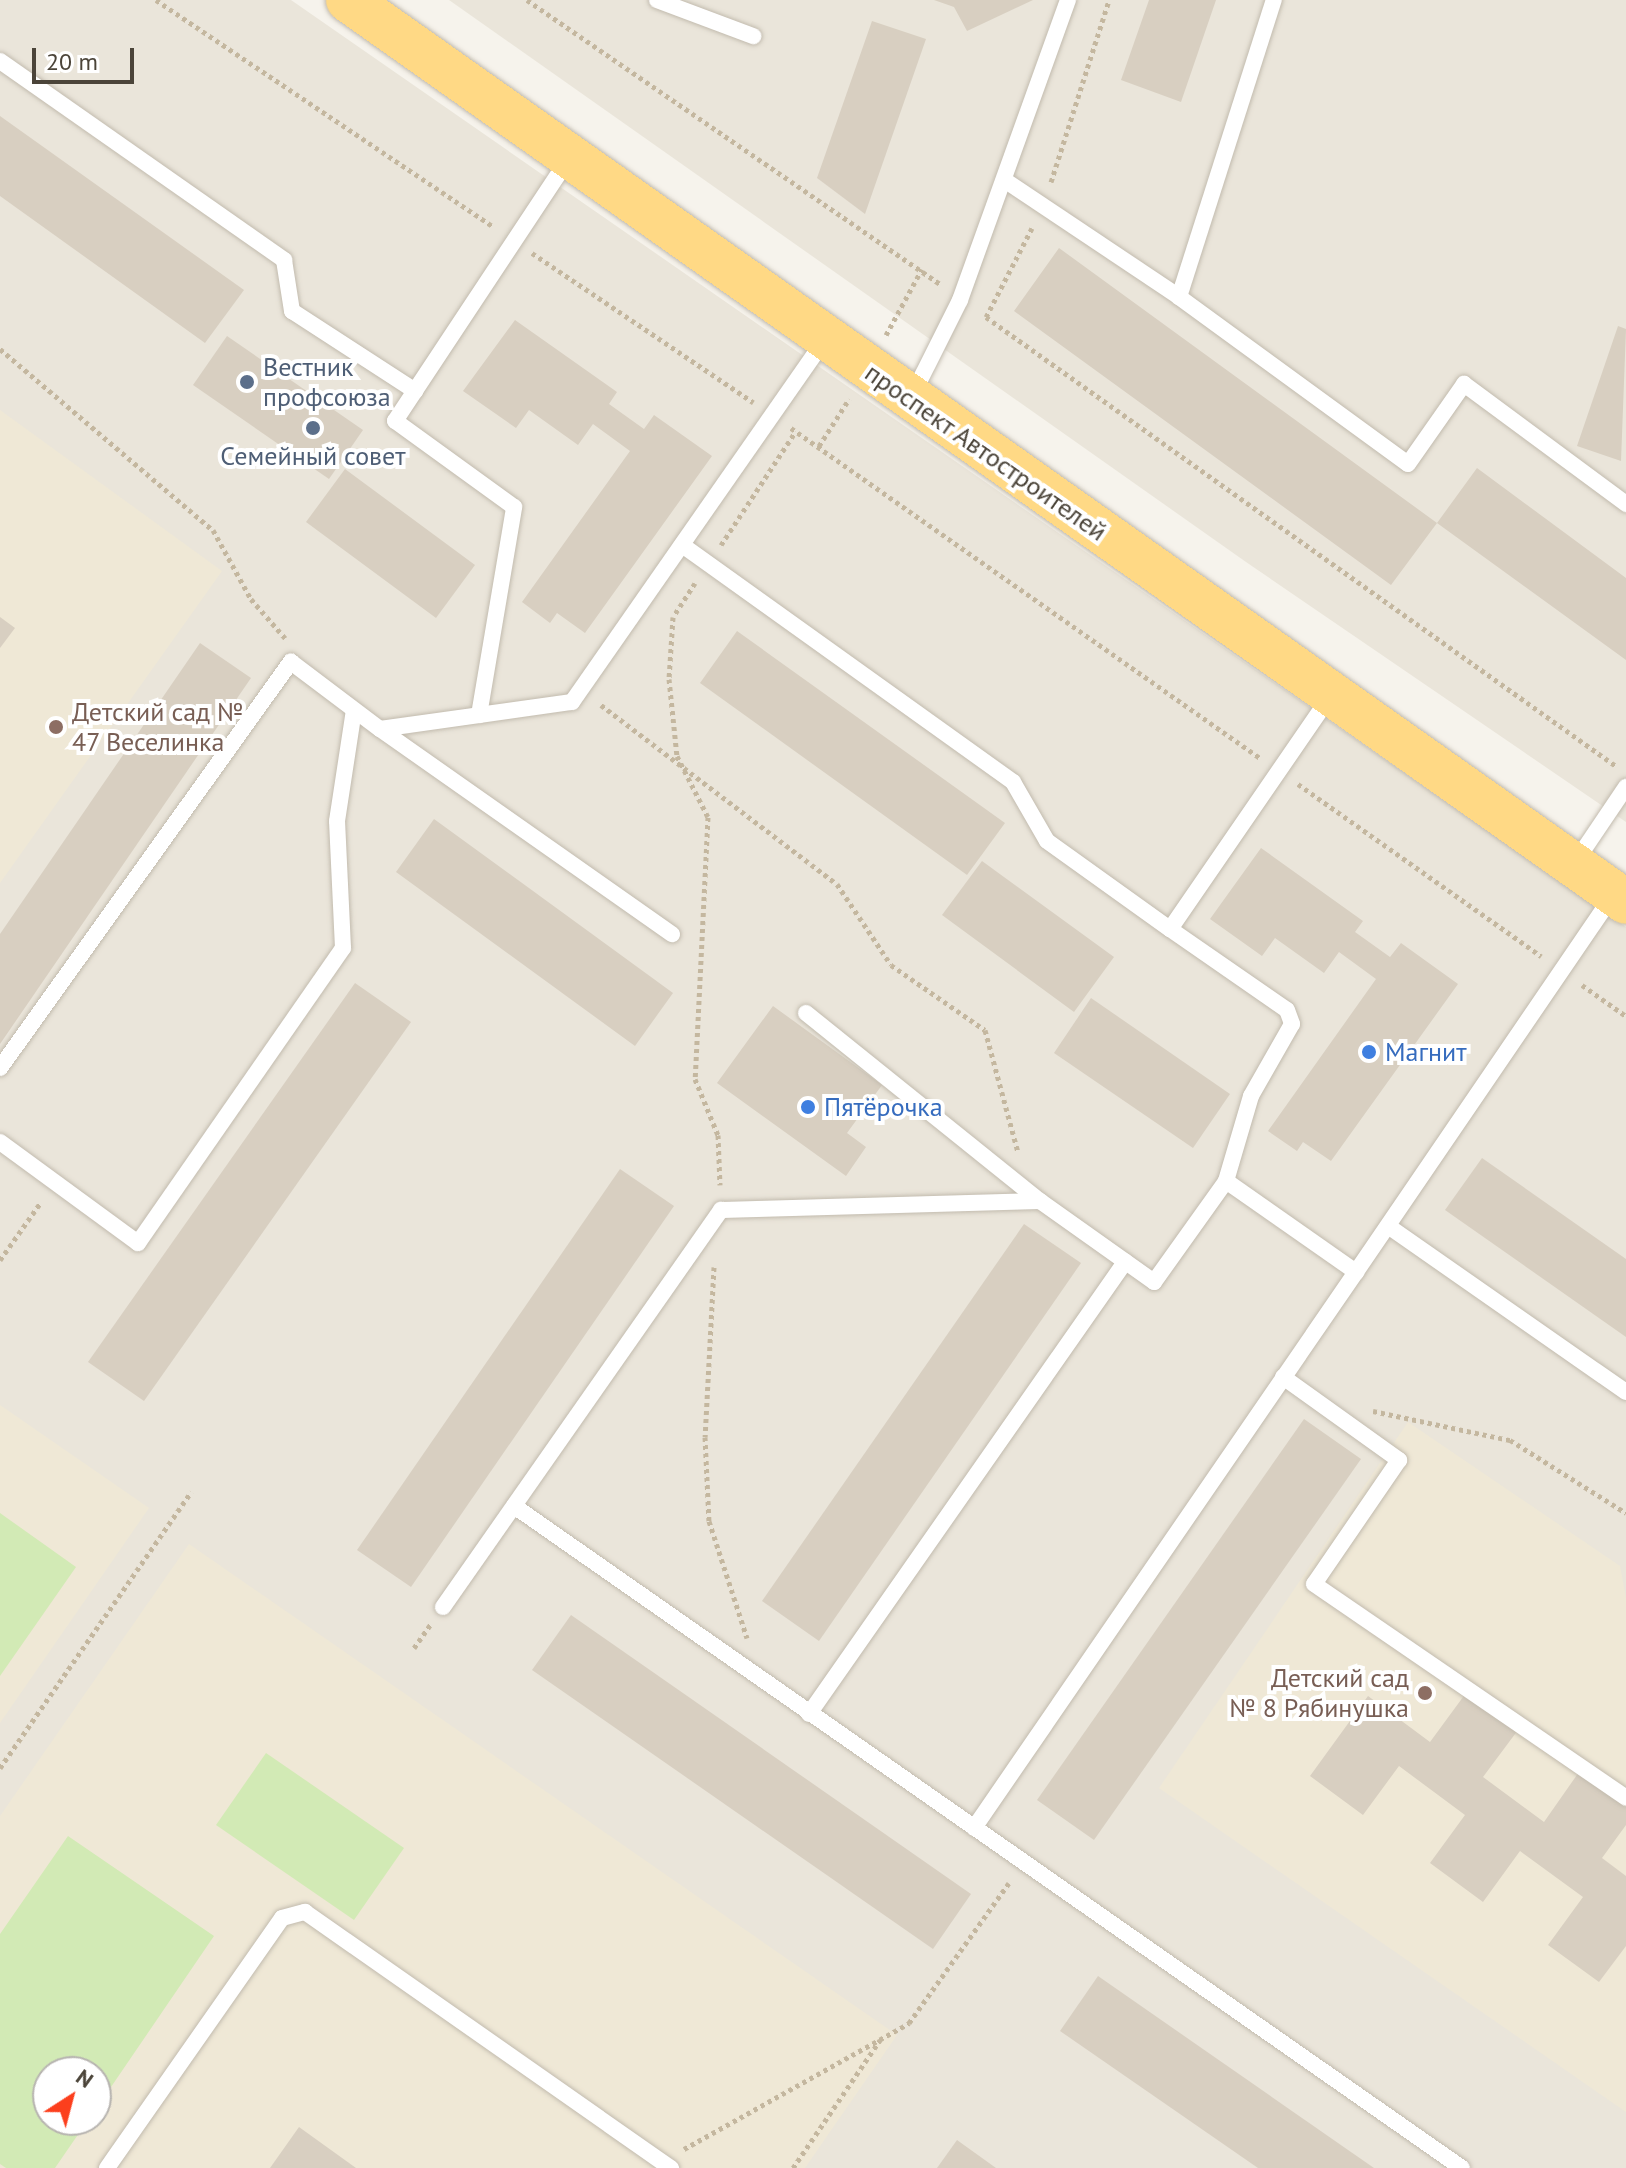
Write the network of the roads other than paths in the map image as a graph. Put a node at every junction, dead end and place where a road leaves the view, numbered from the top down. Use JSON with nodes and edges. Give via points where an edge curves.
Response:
{"nodes":[{"id":1,"x":348,"y":0,"type":"edge"},
{"id":2,"x":657,"y":0,"type":"edge"},
{"id":3,"x":1068,"y":0,"type":"edge"},
{"id":4,"x":1274,"y":0,"type":"edge"},
{"id":5,"x":753,"y":36,"type":"dead end"},
{"id":6,"x":0,"y":61,"type":"edge"},
{"id":7,"x":568,"y":160,"type":"junction"},
{"id":8,"x":1006,"y":181,"type":"junction"},
{"id":9,"x":1179,"y":297,"type":"junction"},
{"id":10,"x":825,"y":340,"type":"junction"},
{"id":11,"x":415,"y":391,"type":"junction"},
{"id":12,"x":911,"y":399,"type":"junction"},
{"id":13,"x":1626,"y":504,"type":"edge"},
{"id":14,"x":682,"y":545,"type":"junction"},
{"id":15,"x":1332,"y":693,"type":"junction"},
{"id":16,"x":354,"y":710,"type":"junction"},
{"id":17,"x":479,"y":715,"type":"junction"},
{"id":18,"x":380,"y":729,"type":"junction"},
{"id":19,"x":1626,"y":787,"type":"edge"},
{"id":20,"x":1573,"y":866,"type":"junction"},
{"id":21,"x":1620,"y":897,"type":"edge"},
{"id":22,"x":1170,"y":929,"type":"junction"},
{"id":23,"x":672,"y":934,"type":"dead end"},
{"id":24,"x":806,"y":1013,"type":"dead end"},
{"id":25,"x":0,"y":1068,"type":"edge"},
{"id":26,"x":0,"y":1142,"type":"edge"},
{"id":27,"x":1226,"y":1181,"type":"junction"},
{"id":28,"x":1040,"y":1201,"type":"junction"},
{"id":29,"x":1388,"y":1226,"type":"junction"},
{"id":30,"x":1125,"y":1262,"type":"junction"},
{"id":31,"x":1356,"y":1272,"type":"junction"},
{"id":32,"x":1283,"y":1377,"type":"junction"},
{"id":33,"x":1626,"y":1392,"type":"edge"},
{"id":34,"x":514,"y":1506,"type":"junction"},
{"id":35,"x":443,"y":1607,"type":"dead end"},
{"id":36,"x":809,"y":1714,"type":"junction"},
{"id":37,"x":1626,"y":1798,"type":"edge"},
{"id":38,"x":974,"y":1828,"type":"junction"},
{"id":39,"x":666,"y":2165,"type":"edge"},
{"id":40,"x":107,"y":2168,"type":"edge"},
{"id":41,"x":1462,"y":2168,"type":"edge"}],
"edges":[{"from":1,"to":7,"type":"highway","name":"проспект Автостроителей"},
{"from":2,"to":5,"type":"lane"},
{"from":3,"to":8,"type":"lane"},
{"from":4,"to":9,"type":"lane"},
{"from":6,"to":11,"type":"lane","via":[[284,260],[292,311]]},
{"from":7,"to":10,"type":"highway","name":"проспект Автостроителей"},
{"from":7,"to":11,"type":"lane"},
{"from":8,"to":9,"type":"lane"},
{"from":8,"to":12,"type":"lane","via":[[960,300]]},
{"from":9,"to":13,"type":"lane","via":[[1408,464],[1464,384]]},
{"from":10,"to":12,"type":"highway","name":"проспект Автостроителей"},
{"from":10,"to":14,"type":"lane"},
{"from":11,"to":17,"type":"lane","via":[[395,421],[514,507]]},
{"from":12,"to":15,"type":"highway","name":"проспект Автостроителей"},
{"from":14,"to":17,"type":"lane","via":[[572,702]]},
{"from":14,"to":22,"type":"lane","via":[[1013,782],[1047,841]]},
{"from":15,"to":20,"type":"highway","name":"проспект Автостроителей"},
{"from":15,"to":22,"type":"lane"},
{"from":16,"to":18,"type":"lane"},
{"from":16,"to":25,"type":"lane","via":[[291,662]]},
{"from":16,"to":26,"type":"lane","via":[[337,821],[343,948],[138,1243]]},
{"from":17,"to":18,"type":"lane"},
{"from":18,"to":23,"type":"lane"},
{"from":19,"to":20,"type":"lane"},
{"from":20,"to":21,"type":"highway","name":"проспект Автостроителей"},
{"from":21,"to":29,"type":"lane","via":[[1562,971]]},
{"from":22,"to":27,"type":"lane","via":[[1287,1010],[1292,1024],[1251,1096]]},
{"from":24,"to":28,"type":"lane"},
{"from":27,"to":30,"type":"lane","via":[[1154,1282]]},
{"from":27,"to":31,"type":"lane"},
{"from":28,"to":30,"type":"lane"},
{"from":28,"to":34,"type":"lane","via":[[721,1210]]},
{"from":29,"to":31,"type":"lane"},
{"from":29,"to":33,"type":"lane"},
{"from":30,"to":36,"type":"lane"},
{"from":31,"to":32,"type":"lane"},
{"from":32,"to":37,"type":"lane","via":[[1399,1460],[1314,1584]]},
{"from":32,"to":38,"type":"lane"},
{"from":34,"to":35,"type":"lane"},
{"from":34,"to":36,"type":"lane"},
{"from":36,"to":38,"type":"lane"},
{"from":38,"to":41,"type":"lane"},
{"from":39,"to":40,"type":"lane","via":[[305,1912],[282,1918]]}]}
